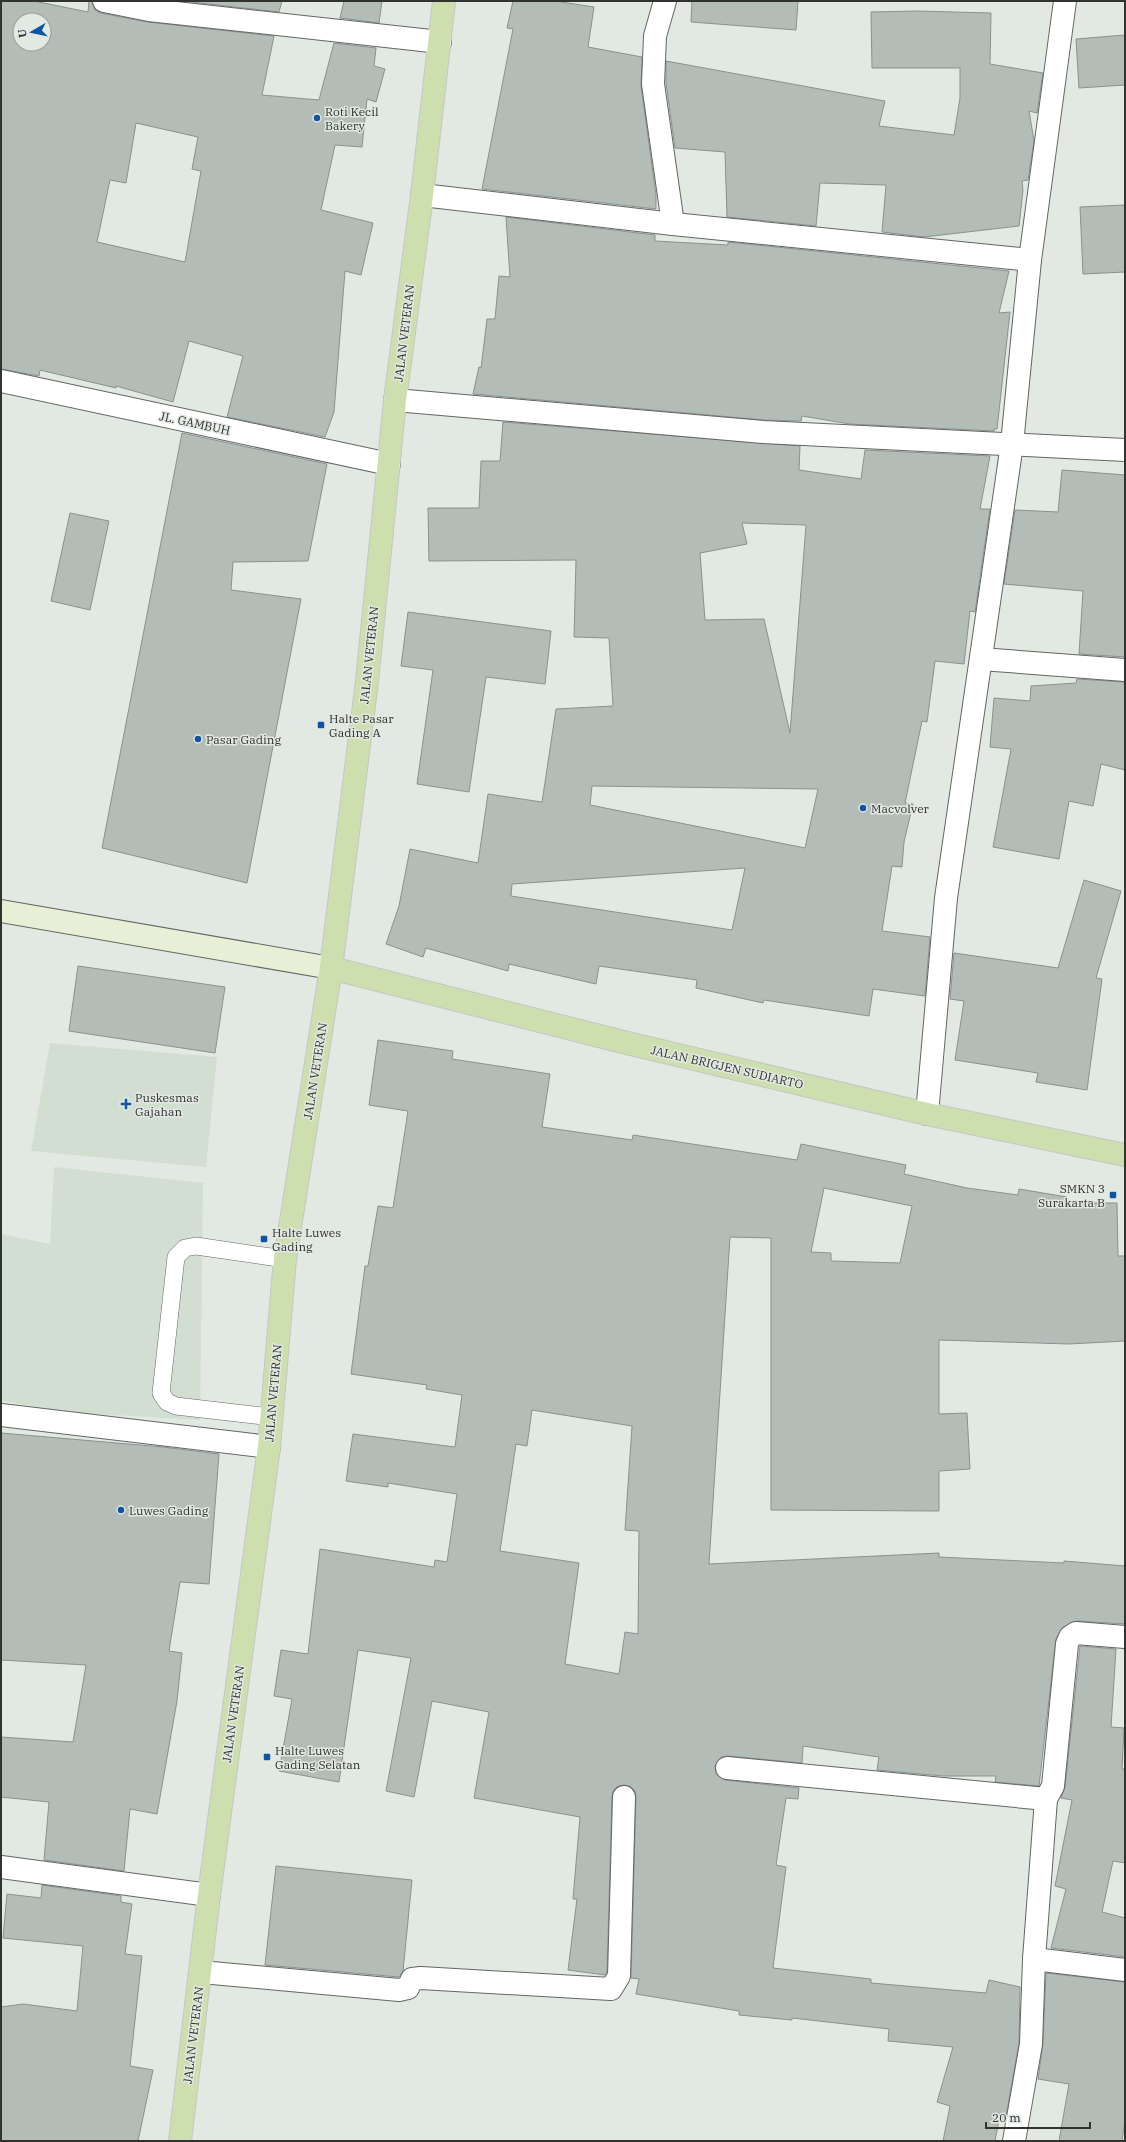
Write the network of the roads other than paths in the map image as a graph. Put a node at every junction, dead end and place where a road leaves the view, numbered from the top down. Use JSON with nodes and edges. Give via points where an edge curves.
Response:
{"nodes":[{"id":1,"x":104,"y":1,"type":"edge"},
{"id":2,"x":444,"y":1,"type":"edge"},
{"id":3,"x":665,"y":1,"type":"edge"},
{"id":4,"x":1065,"y":1,"type":"edge"},
{"id":5,"x":440,"y":42,"type":"junction"},
{"id":6,"x":422,"y":195,"type":"junction"},
{"id":7,"x":674,"y":224,"type":"junction"},
{"id":8,"x":1030,"y":260,"type":"junction"},
{"id":9,"x":1,"y":381,"type":"edge"},
{"id":10,"x":396,"y":400,"type":"junction"},
{"id":11,"x":1012,"y":444,"type":"junction"},
{"id":12,"x":1125,"y":450,"type":"edge"},
{"id":13,"x":389,"y":464,"type":"junction"},
{"id":14,"x":981,"y":659,"type":"junction"},
{"id":15,"x":1125,"y":670,"type":"edge"},
{"id":16,"x":1,"y":911,"type":"edge"},
{"id":17,"x":331,"y":968,"type":"junction"},
{"id":18,"x":927,"y":1114,"type":"junction"},
{"id":19,"x":1125,"y":1155,"type":"edge"},
{"id":20,"x":285,"y":1259,"type":"junction"},
{"id":21,"x":1,"y":1415,"type":"edge"},
{"id":22,"x":271,"y":1417,"type":"junction"},
{"id":23,"x":269,"y":1447,"type":"junction"},
{"id":24,"x":1125,"y":1637,"type":"edge"},
{"id":25,"x":727,"y":1768,"type":"dead end"},
{"id":26,"x":624,"y":1797,"type":"dead end"},
{"id":27,"x":1046,"y":1799,"type":"junction"},
{"id":28,"x":1,"y":1867,"type":"edge"},
{"id":29,"x":209,"y":1895,"type":"junction"},
{"id":30,"x":1034,"y":1959,"type":"junction"},
{"id":31,"x":1125,"y":1970,"type":"edge"},
{"id":32,"x":201,"y":1972,"type":"junction"},
{"id":33,"x":180,"y":2141,"type":"edge"},
{"id":34,"x":1014,"y":2141,"type":"edge"}],
"edges":[{"from":1,"to":5,"type":"street","via":[[149,10]]},
{"from":2,"to":5,"type":"main road","name":"JALAN VETERAN"},
{"from":3,"to":7,"type":"street","via":[[655,36],[653,84]]},
{"from":4,"to":8,"type":"street"},
{"from":5,"to":6,"type":"main road","name":"JALAN VETERAN"},
{"from":6,"to":7,"type":"street"},
{"from":6,"to":10,"type":"main road","name":"JALAN VETERAN"},
{"from":7,"to":8,"type":"street"},
{"from":8,"to":11,"type":"street"},
{"from":9,"to":13,"type":"street","name":"JL. GAMBUH"},
{"from":10,"to":11,"type":"street","via":[[763,432]]},
{"from":10,"to":13,"type":"main road","name":"JALAN VETERAN"},
{"from":11,"to":12,"type":"street"},
{"from":11,"to":14,"type":"street"},
{"from":13,"to":17,"type":"main road","name":"JALAN VETERAN","via":[[367,681]]},
{"from":14,"to":15,"type":"street"},
{"from":14,"to":18,"type":"street","via":[[946,898]]},
{"from":16,"to":17,"type":"street"},
{"from":17,"to":18,"type":"main road","name":"JALAN BRIGJEN SUDIARTO","via":[[627,1043]]},
{"from":17,"to":20,"type":"main road","name":"JALAN VETERAN"},
{"from":18,"to":19,"type":"main road","name":"JALAN BRIGJEN SUDIARTO"},
{"from":20,"to":22,"type":"main road","name":"JALAN VETERAN"},
{"from":20,"to":22,"type":"lane","via":[[196,1246],[185,1248],[176,1257],[161,1393],[167,1402],[176,1406]]},
{"from":21,"to":23,"type":"street"},
{"from":22,"to":23,"type":"main road","name":"JALAN VETERAN"},
{"from":23,"to":29,"type":"main road","name":"JALAN VETERAN"},
{"from":24,"to":27,"type":"street","via":[[1087,1633],[1076,1633],[1070,1637],[1067,1644],[1053,1786]]},
{"from":25,"to":27,"type":"street"},
{"from":26,"to":32,"type":"street","via":[[620,1976],[612,1989],[421,1978],[412,1979],[408,1988],[399,1990]]},
{"from":27,"to":30,"type":"street"},
{"from":28,"to":29,"type":"street"},
{"from":29,"to":32,"type":"main road","name":"JALAN VETERAN"},
{"from":30,"to":31,"type":"street"},
{"from":30,"to":34,"type":"street","via":[[1031,2044]]},
{"from":32,"to":33,"type":"main road","name":"JALAN VETERAN"}]}
